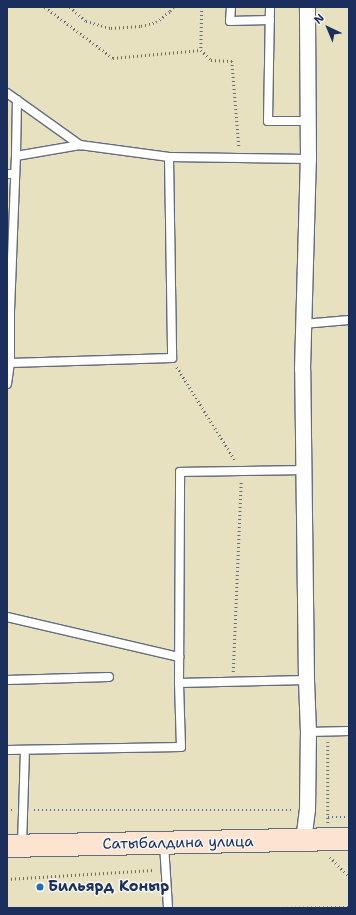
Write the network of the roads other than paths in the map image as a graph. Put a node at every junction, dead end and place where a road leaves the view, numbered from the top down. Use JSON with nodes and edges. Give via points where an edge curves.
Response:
{"nodes":[{"id":1,"x":231,"y":7,"type":"edge"},
{"id":2,"x":270,"y":7,"type":"edge"},
{"id":3,"x":306,"y":7,"type":"edge"},
{"id":4,"x":270,"y":20,"type":"junction"},
{"id":5,"x":7,"y":92,"type":"edge"},
{"id":6,"x":17,"y":100,"type":"junction"},
{"id":7,"x":307,"y":121,"type":"junction"},
{"id":8,"x":80,"y":145,"type":"junction"},
{"id":9,"x":16,"y":156,"type":"junction"},
{"id":10,"x":169,"y":157,"type":"junction"},
{"id":11,"x":308,"y":159,"type":"junction"},
{"id":12,"x":11,"y":174,"type":"edge"},
{"id":13,"x":9,"y":311,"type":"edge"},
{"id":14,"x":349,"y":320,"type":"edge"},
{"id":15,"x":303,"y":324,"type":"junction"},
{"id":16,"x":10,"y":363,"type":"junction"},
{"id":17,"x":7,"y":384,"type":"edge"},
{"id":18,"x":304,"y":470,"type":"junction"},
{"id":19,"x":7,"y":617,"type":"edge"},
{"id":20,"x":179,"y":657,"type":"junction"},
{"id":21,"x":109,"y":677,"type":"dead end"},
{"id":22,"x":7,"y":680,"type":"edge"},
{"id":23,"x":306,"y":680,"type":"junction"},
{"id":24,"x":179,"y":683,"type":"junction"},
{"id":25,"x":349,"y":731,"type":"edge"},
{"id":26,"x":308,"y":732,"type":"junction"},
{"id":27,"x":7,"y":750,"type":"edge"},
{"id":28,"x":25,"y":750,"type":"junction"},
{"id":29,"x":349,"y":839,"type":"edge"},
{"id":30,"x":303,"y":841,"type":"junction"},
{"id":31,"x":164,"y":844,"type":"junction"},
{"id":32,"x":15,"y":846,"type":"edge"},
{"id":33,"x":168,"y":908,"type":"edge"}],
"edges":[{"from":1,"to":4,"type":"lane","via":[[230,21]]},
{"from":2,"to":4,"type":"lane"},
{"from":3,"to":7,"type":"street"},
{"from":4,"to":7,"type":"lane","via":[[268,121]]},
{"from":5,"to":6,"type":"lane"},
{"from":6,"to":8,"type":"lane"},
{"from":6,"to":9,"type":"lane"},
{"from":7,"to":11,"type":"street"},
{"from":8,"to":9,"type":"lane"},
{"from":8,"to":10,"type":"lane"},
{"from":9,"to":12,"type":"lane"},
{"from":10,"to":11,"type":"lane"},
{"from":10,"to":16,"type":"lane","via":[[172,358]]},
{"from":11,"to":15,"type":"street"},
{"from":12,"to":13,"type":"lane"},
{"from":13,"to":16,"type":"lane"},
{"from":14,"to":15,"type":"lane"},
{"from":15,"to":18,"type":"street"},
{"from":16,"to":17,"type":"lane"},
{"from":18,"to":20,"type":"lane","via":[[180,472]]},
{"from":18,"to":23,"type":"street"},
{"from":19,"to":20,"type":"lane"},
{"from":20,"to":24,"type":"lane"},
{"from":21,"to":22,"type":"lane"},
{"from":23,"to":24,"type":"lane"},
{"from":23,"to":26,"type":"street"},
{"from":24,"to":28,"type":"lane","via":[[181,747]]},
{"from":25,"to":26,"type":"lane"},
{"from":26,"to":30,"type":"street","via":[[307,810]]},
{"from":27,"to":28,"type":"lane"},
{"from":28,"to":32,"type":"lane","via":[[24,810]]},
{"from":29,"to":30,"type":"street","name":"Сатыбалдина улица"},
{"from":30,"to":31,"type":"street","name":"Сатыбалдина улица"},
{"from":31,"to":32,"type":"street","name":"Сатыбалдина улица"},
{"from":31,"to":33,"type":"lane"}]}
